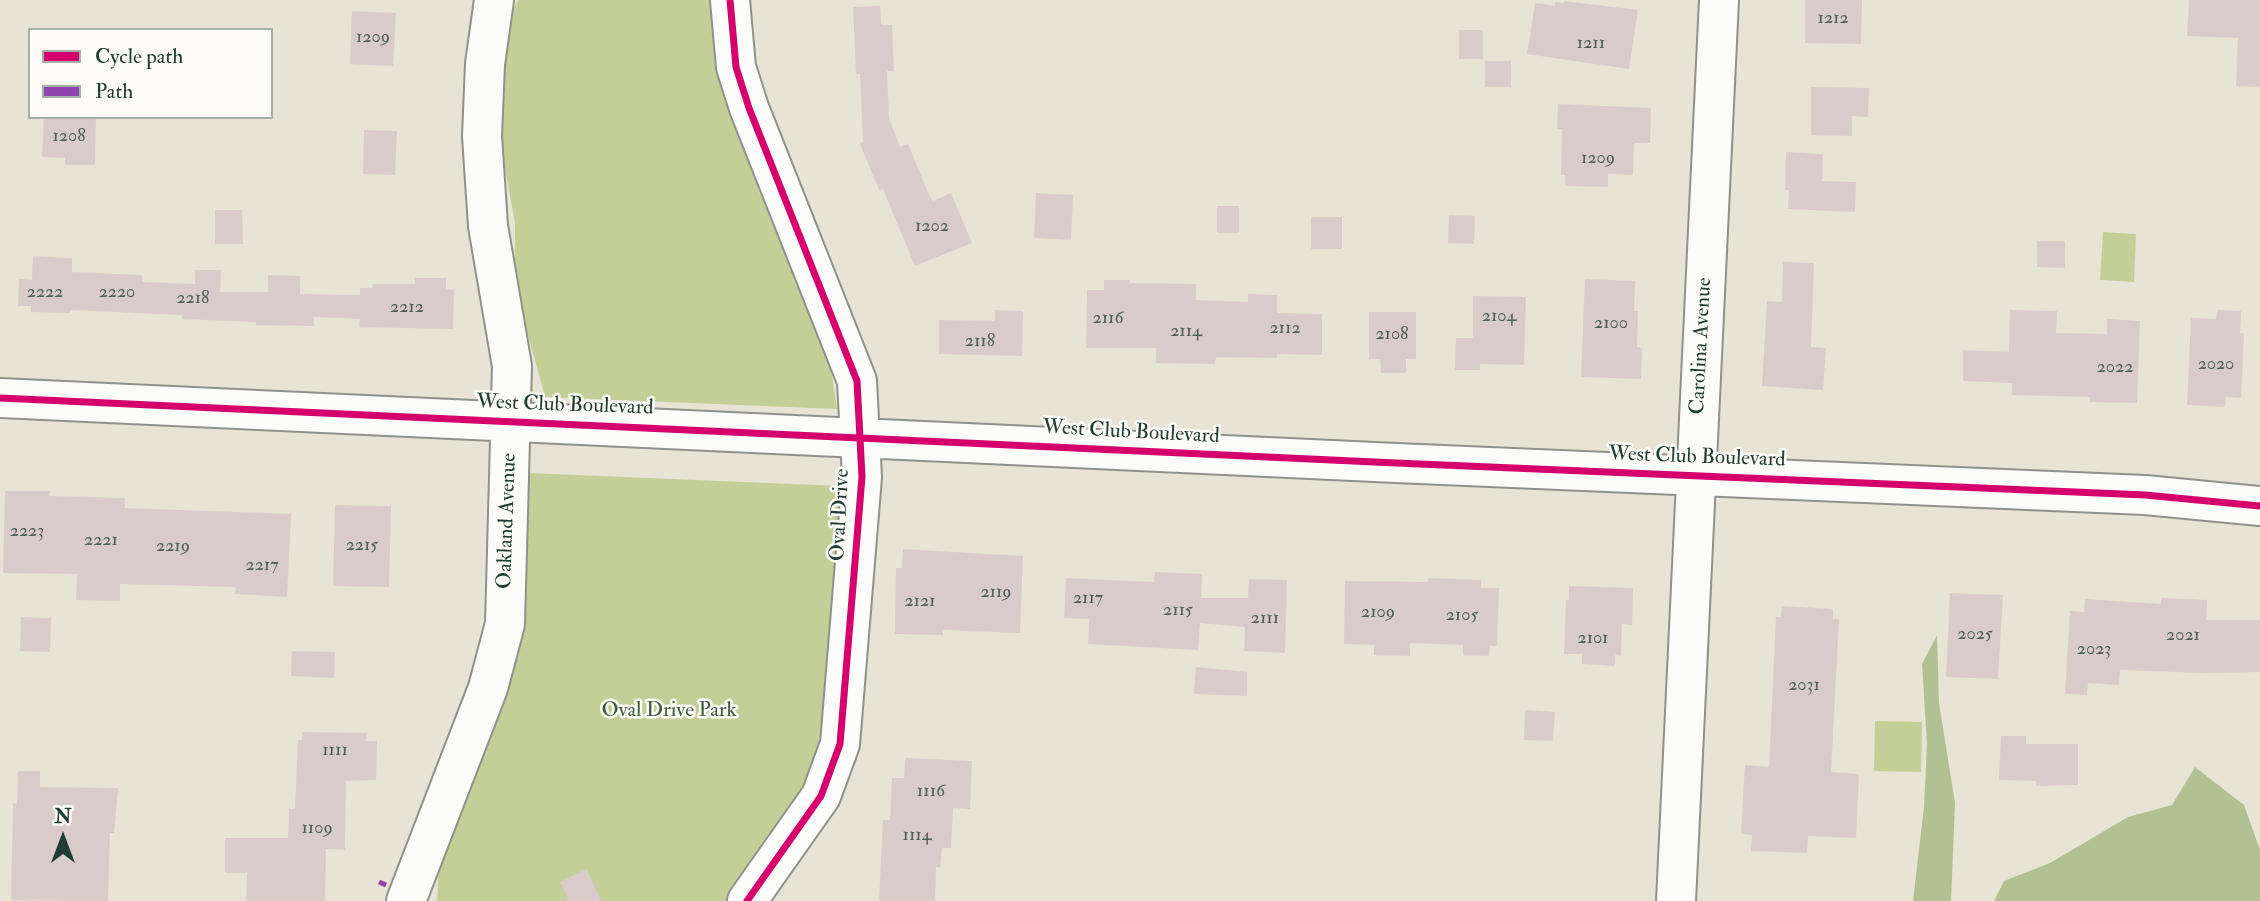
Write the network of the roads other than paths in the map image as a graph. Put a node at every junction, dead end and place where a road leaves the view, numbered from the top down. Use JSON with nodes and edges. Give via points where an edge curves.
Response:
{"nodes":[{"id":1,"x":494,"y":0,"type":"edge"},
{"id":2,"x":730,"y":0,"type":"edge"},
{"id":3,"x":1719,"y":0,"type":"edge"},
{"id":4,"x":0,"y":398,"type":"edge"},
{"id":5,"x":510,"y":422,"type":"junction"},
{"id":6,"x":861,"y":439,"type":"junction"},
{"id":7,"x":1696,"y":475,"type":"junction"},
{"id":8,"x":2260,"y":506,"type":"edge"},
{"id":9,"x":406,"y":901,"type":"edge"},
{"id":10,"x":747,"y":901,"type":"edge"},
{"id":11,"x":1676,"y":901,"type":"edge"}],
"edges":[{"from":1,"to":5,"type":"street","name":"Oakland Avenue","via":[[482,136],[488,226],[512,366]]},
{"from":2,"to":6,"type":"street","name":"Oval Drive","via":[[736,67],[857,381]]},
{"from":3,"to":7,"type":"street","name":"Carolina Avenue"},
{"from":4,"to":5,"type":"street","name":"West Club Boulevard"},
{"from":5,"to":6,"type":"street","name":"West Club Boulevard"},
{"from":5,"to":9,"type":"street","name":"Oakland Avenue","via":[[505,624],[488,688]]},
{"from":6,"to":7,"type":"street","name":"West Club Boulevard"},
{"from":6,"to":10,"type":"street","name":"Oval Drive","via":[[861,491],[840,744],[821,796]]},
{"from":7,"to":8,"type":"street","name":"West Club Boulevard","via":[[2145,495]]},
{"from":7,"to":11,"type":"street","name":"Carolina Avenue"}]}
